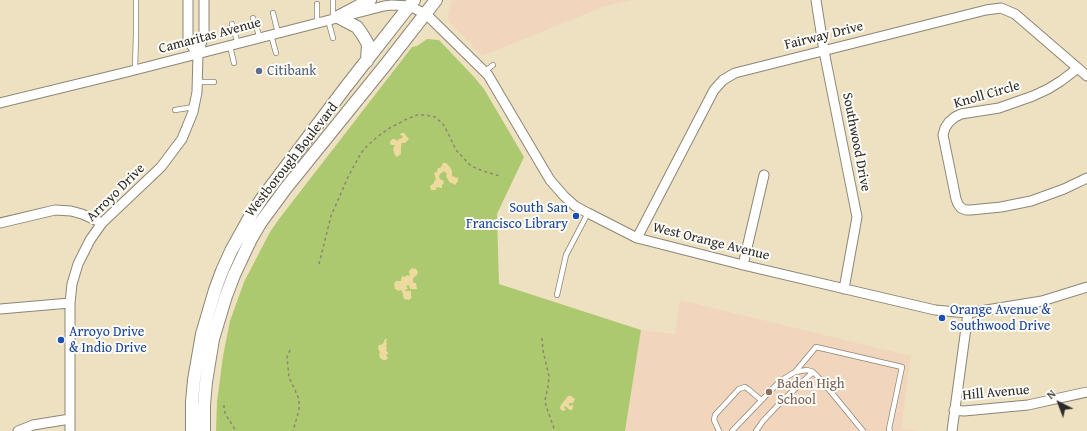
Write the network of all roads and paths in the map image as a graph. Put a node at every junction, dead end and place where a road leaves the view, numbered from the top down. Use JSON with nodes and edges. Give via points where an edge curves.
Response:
{"nodes":[{"id":1,"x":136,"y":0,"type":"edge"},
{"id":2,"x":188,"y":0,"type":"edge"},
{"id":3,"x":204,"y":0,"type":"edge"},
{"id":4,"x":333,"y":0,"type":"edge"},
{"id":5,"x":370,"y":0,"type":"edge"},
{"id":6,"x":436,"y":0,"type":"edge"},
{"id":7,"x":816,"y":0,"type":"edge"},
{"id":8,"x":412,"y":3,"type":"edge"},
{"id":9,"x":317,"y":4,"type":"dead end"},
{"id":10,"x":357,"y":4,"type":"edge"},
{"id":11,"x":273,"y":13,"type":"dead end"},
{"id":12,"x":426,"y":14,"type":"junction"},
{"id":13,"x":253,"y":18,"type":"dead end"},
{"id":14,"x":333,"y":18,"type":"junction"},
{"id":15,"x":317,"y":23,"type":"junction"},
{"id":16,"x":232,"y":24,"type":"dead end"},
{"id":17,"x":274,"y":34,"type":"junction"},
{"id":18,"x":260,"y":38,"type":"junction"},
{"id":19,"x":333,"y":38,"type":"dead end"},
{"id":20,"x":234,"y":45,"type":"junction"},
{"id":21,"x":824,"y":51,"type":"junction"},
{"id":22,"x":276,"y":53,"type":"dead end"},
{"id":23,"x":198,"y":54,"type":"junction"},
{"id":24,"x":367,"y":60,"type":"junction"},
{"id":25,"x":234,"y":63,"type":"dead end"},
{"id":26,"x":492,"y":65,"type":"dead end"},
{"id":27,"x":1078,"y":68,"type":"junction"},
{"id":28,"x":135,"y":70,"type":"junction"},
{"id":29,"x":484,"y":72,"type":"junction"},
{"id":30,"x":1087,"y":76,"type":"edge"},
{"id":31,"x":198,"y":82,"type":"junction"},
{"id":32,"x":214,"y":82,"type":"dead end"},
{"id":33,"x":0,"y":103,"type":"edge"},
{"id":34,"x":194,"y":107,"type":"junction"},
{"id":35,"x":175,"y":110,"type":"dead end"},
{"id":36,"x":764,"y":175,"type":"dead end"},
{"id":37,"x":500,"y":176,"type":"dead end"},
{"id":38,"x":1087,"y":178,"type":"edge"},
{"id":39,"x":588,"y":213,"type":"junction"},
{"id":40,"x":0,"y":223,"type":"edge"},
{"id":41,"x":102,"y":223,"type":"junction"},
{"id":42,"x":638,"y":238,"type":"junction"},
{"id":43,"x":319,"y":264,"type":"dead end"},
{"id":44,"x":743,"y":265,"type":"junction"},
{"id":45,"x":1087,"y":287,"type":"edge"},
{"id":46,"x":844,"y":289,"type":"junction"},
{"id":47,"x":557,"y":295,"type":"dead end"},
{"id":48,"x":70,"y":303,"type":"junction"},
{"id":49,"x":0,"y":309,"type":"edge"},
{"id":50,"x":968,"y":313,"type":"junction"},
{"id":51,"x":542,"y":338,"type":"dead end"},
{"id":52,"x":290,"y":350,"type":"dead end"},
{"id":53,"x":795,"y":372,"type":"junction"},
{"id":54,"x":813,"y":372,"type":"junction"},
{"id":55,"x":1087,"y":392,"type":"edge"},
{"id":56,"x":761,"y":400,"type":"junction"},
{"id":57,"x":224,"y":405,"type":"dead end"},
{"id":58,"x":954,"y":410,"type":"junction"},
{"id":59,"x":70,"y":419,"type":"junction"},
{"id":60,"x":18,"y":431,"type":"edge"},
{"id":61,"x":70,"y":431,"type":"edge"},
{"id":62,"x":192,"y":431,"type":"edge"},
{"id":63,"x":204,"y":431,"type":"edge"},
{"id":64,"x":236,"y":431,"type":"edge"},
{"id":65,"x":293,"y":431,"type":"edge"},
{"id":66,"x":555,"y":431,"type":"edge"},
{"id":67,"x":719,"y":431,"type":"edge"},
{"id":68,"x":732,"y":431,"type":"edge"},
{"id":69,"x":756,"y":431,"type":"edge"},
{"id":70,"x":862,"y":431,"type":"edge"},
{"id":71,"x":890,"y":431,"type":"edge"},
{"id":72,"x":952,"y":431,"type":"edge"}],
"edges":[{"from":1,"to":28,"type":"lane"},
{"from":2,"to":23,"type":"street","via":[[188,41]]},
{"from":3,"to":23,"type":"street","name":"Arroyo Drive","via":[[204,35]]},
{"from":4,"to":14,"type":"lane"},
{"from":5,"to":10,"type":"main road"},
{"from":6,"to":12,"type":"main road","name":"Westborough Boulevard"},
{"from":7,"to":21,"type":"street","name":"Southwood Drive"},
{"from":8,"to":12,"type":"street","name":"Camaritas Avenue"},
{"from":8,"to":14,"type":"street","name":"Camaritas Avenue","via":[[388,5]]},
{"from":8,"to":24,"type":"main road","name":"Westborough Boulevard"},
{"from":9,"to":15,"type":"lane"},
{"from":10,"to":14,"type":"main road"},
{"from":11,"to":17,"type":"lane"},
{"from":12,"to":29,"type":"street","name":"West Orange Avenue"},
{"from":12,"to":63,"type":"main road","name":"Westborough Boulevard","via":[[286,188],[251,239],[226,296],[215,331],[206,382]]},
{"from":13,"to":18,"type":"lane"},
{"from":14,"to":15,"type":"street","name":"Camaritas Avenue"},
{"from":14,"to":19,"type":"lane"},
{"from":14,"to":24,"type":"main road","via":[[357,27],[368,44]]},
{"from":15,"to":17,"type":"street","name":"Camaritas Avenue"},
{"from":16,"to":20,"type":"lane"},
{"from":17,"to":18,"type":"street","name":"Camaritas Avenue"},
{"from":17,"to":22,"type":"lane"},
{"from":18,"to":20,"type":"street","name":"Camaritas Avenue"},
{"from":20,"to":23,"type":"street","name":"Camaritas Avenue"},
{"from":20,"to":25,"type":"lane"},
{"from":21,"to":27,"type":"street","name":"Fairway Drive","via":[[1001,8],[1015,14]]},
{"from":21,"to":42,"type":"street","name":"Fairway Drive","via":[[735,73],[723,80],[714,90]]},
{"from":21,"to":46,"type":"street","name":"Southwood Drive","via":[[857,217]]},
{"from":23,"to":28,"type":"street","name":"Camaritas Avenue"},
{"from":23,"to":31,"type":"street","name":"Arroyo Drive"},
{"from":24,"to":62,"type":"main road","name":"Westborough Boulevard","via":[[263,197],[231,251],[215,290],[202,334],[192,402]]},
{"from":26,"to":29,"type":"lane"},
{"from":27,"to":30,"type":"street","name":"Fairway Drive"},
{"from":27,"to":38,"type":"street","name":"Knoll Circle","via":[[1033,96],[999,108],[961,114],[949,122],[943,135],[956,199],[961,208],[966,210],[1031,201]]},
{"from":28,"to":33,"type":"street","name":"Camaritas Avenue"},
{"from":29,"to":39,"type":"street","name":"West Orange Avenue","via":[[550,180],[575,206]]},
{"from":31,"to":32,"type":"lane"},
{"from":31,"to":34,"type":"street","name":"Arroyo Drive"},
{"from":34,"to":35,"type":"lane"},
{"from":34,"to":41,"type":"street","name":"Arroyo Drive","via":[[182,139],[162,167]]},
{"from":36,"to":44,"type":"street"},
{"from":37,"to":43,"type":"path","via":[[471,166],[456,150],[443,124],[435,117],[426,114],[407,119],[382,134],[361,153],[330,216]]},
{"from":39,"to":42,"type":"street","name":"West Orange Avenue"},
{"from":39,"to":47,"type":"lane","via":[[566,255]]},
{"from":40,"to":41,"type":"street","via":[[55,210],[82,214]]},
{"from":41,"to":48,"type":"street","name":"Arroyo Drive","via":[[78,264]]},
{"from":42,"to":44,"type":"street","name":"West Orange Avenue"},
{"from":44,"to":46,"type":"street","name":"West Orange Avenue"},
{"from":45,"to":50,"type":"street","name":"West Orange Avenue","via":[[1042,301]]},
{"from":46,"to":50,"type":"street","name":"West Orange Avenue","via":[[934,310]]},
{"from":48,"to":49,"type":"street"},
{"from":48,"to":59,"type":"street","name":"Arroyo Drive"},
{"from":50,"to":58,"type":"street"},
{"from":51,"to":66,"type":"path","via":[[549,376],[545,400]]},
{"from":52,"to":65,"type":"path","via":[[289,377],[299,399]]},
{"from":53,"to":54,"type":"lane"},
{"from":53,"to":56,"type":"lane","via":[[780,381]]},
{"from":53,"to":71,"type":"lane","via":[[816,347],[902,367]]},
{"from":54,"to":69,"type":"lane","via":[[775,407]]},
{"from":54,"to":70,"type":"lane"},
{"from":55,"to":58,"type":"street","name":"Hill Avenue","via":[[1028,405]]},
{"from":56,"to":67,"type":"lane","via":[[748,389],[739,389],[715,415],[714,420]]},
{"from":56,"to":68,"type":"lane"},
{"from":57,"to":64,"type":"path","via":[[226,415]]},
{"from":58,"to":72,"type":"street"},
{"from":59,"to":60,"type":"street","via":[[33,425]]},
{"from":59,"to":61,"type":"street","name":"Arroyo Drive"}]}
